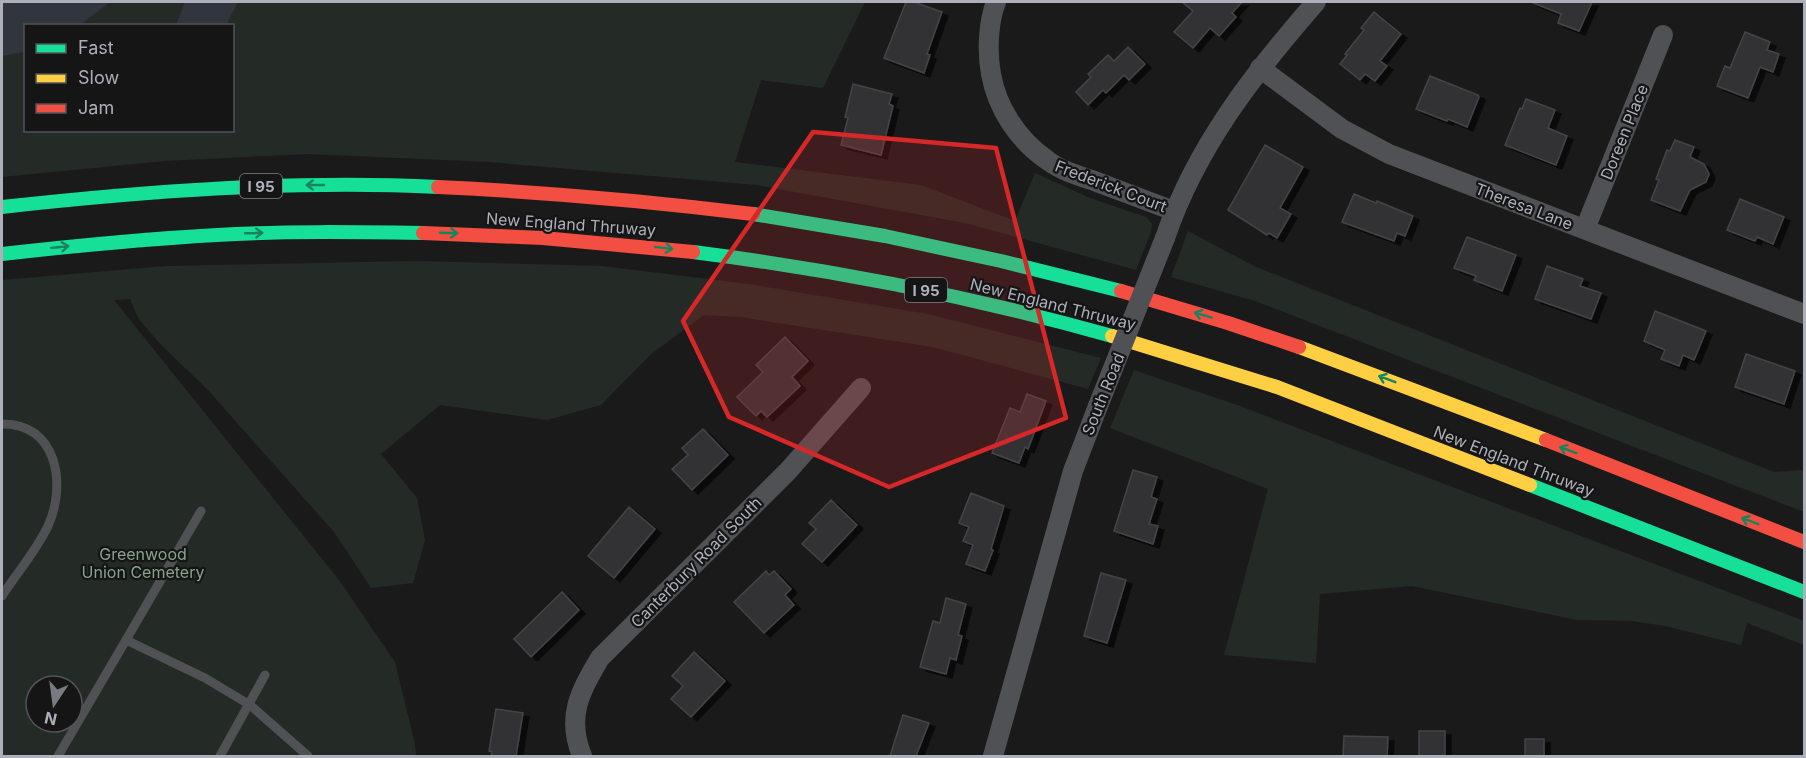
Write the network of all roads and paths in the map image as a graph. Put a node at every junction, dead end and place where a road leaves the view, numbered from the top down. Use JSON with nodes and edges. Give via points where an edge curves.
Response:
{"nodes":[{"id":1,"x":996,"y":2,"type":"edge"},
{"id":2,"x":1316,"y":2,"type":"edge"},
{"id":3,"x":1663,"y":34,"type":"dead end"},
{"id":4,"x":1260,"y":68,"type":"junction"},
{"id":5,"x":149,"y":193,"type":"junction"},
{"id":6,"x":2,"y":196,"type":"edge"},
{"id":7,"x":2,"y":207,"type":"edge"},
{"id":8,"x":1174,"y":211,"type":"junction"},
{"id":9,"x":1585,"y":229,"type":"junction"},
{"id":10,"x":2,"y":254,"type":"edge"},
{"id":11,"x":1804,"y":314,"type":"edge"},
{"id":12,"x":861,"y":388,"type":"dead end"},
{"id":13,"x":2,"y":424,"type":"edge"},
{"id":14,"x":201,"y":510,"type":"dead end"},
{"id":15,"x":1804,"y":542,"type":"edge"},
{"id":16,"x":1804,"y":592,"type":"edge"},
{"id":17,"x":2,"y":596,"type":"edge"},
{"id":18,"x":126,"y":640,"type":"junction"},
{"id":19,"x":265,"y":675,"type":"dead end"},
{"id":20,"x":250,"y":705,"type":"junction"},
{"id":21,"x":58,"y":756,"type":"edge"},
{"id":22,"x":220,"y":756,"type":"edge"},
{"id":23,"x":308,"y":756,"type":"edge"},
{"id":24,"x":582,"y":756,"type":"edge"},
{"id":25,"x":993,"y":756,"type":"edge"}],
"edges":[{"from":1,"to":8,"type":"street","name":"Frederick Court","via":[[990,33],[993,85],[1001,107],[1030,147],[1069,172]]},
{"from":2,"to":4,"type":"street","name":"South Road"},
{"from":3,"to":9,"type":"street","name":"Doreen Place"},
{"from":4,"to":8,"type":"street","name":"South Road","via":[[1204,150]]},
{"from":4,"to":9,"type":"street","name":"Theresa Lane","via":[[1364,142]]},
{"from":5,"to":6,"type":"highway"},
{"from":5,"to":7,"type":"highway","name":"New England Thruway","number":"I 95"},
{"from":15,"to":5,"type":"highway","name":"New England Thruway","number":"I 95","one_way":true,"via":[[1290,343],[1087,281],[937,246],[754,213],[596,195],[447,186],[299,185]]},
{"from":8,"to":25,"type":"street","name":"South Road","bridge":true,"via":[[1073,471]]},
{"from":9,"to":11,"type":"street","name":"Theresa Lane"},
{"from":10,"to":16,"type":"highway","name":"New England Thruway","number":"I 95","one_way":true,"via":[[206,235],[428,232],[649,246],[868,278],[1012,309],[1226,370]]},
{"from":12,"to":24,"type":"street","name":"Canterbury Road South","via":[[788,471],[600,658],[581,688],[576,711],[576,735]]},
{"from":13,"to":17,"type":"lane","via":[[20,425],[48,445],[56,485],[49,524]]},
{"from":14,"to":18,"type":"lane"},
{"from":18,"to":20,"type":"lane","via":[[205,678]]},
{"from":18,"to":21,"type":"lane"},
{"from":19,"to":20,"type":"lane"},
{"from":20,"to":22,"type":"lane"},
{"from":20,"to":23,"type":"lane"}]}
